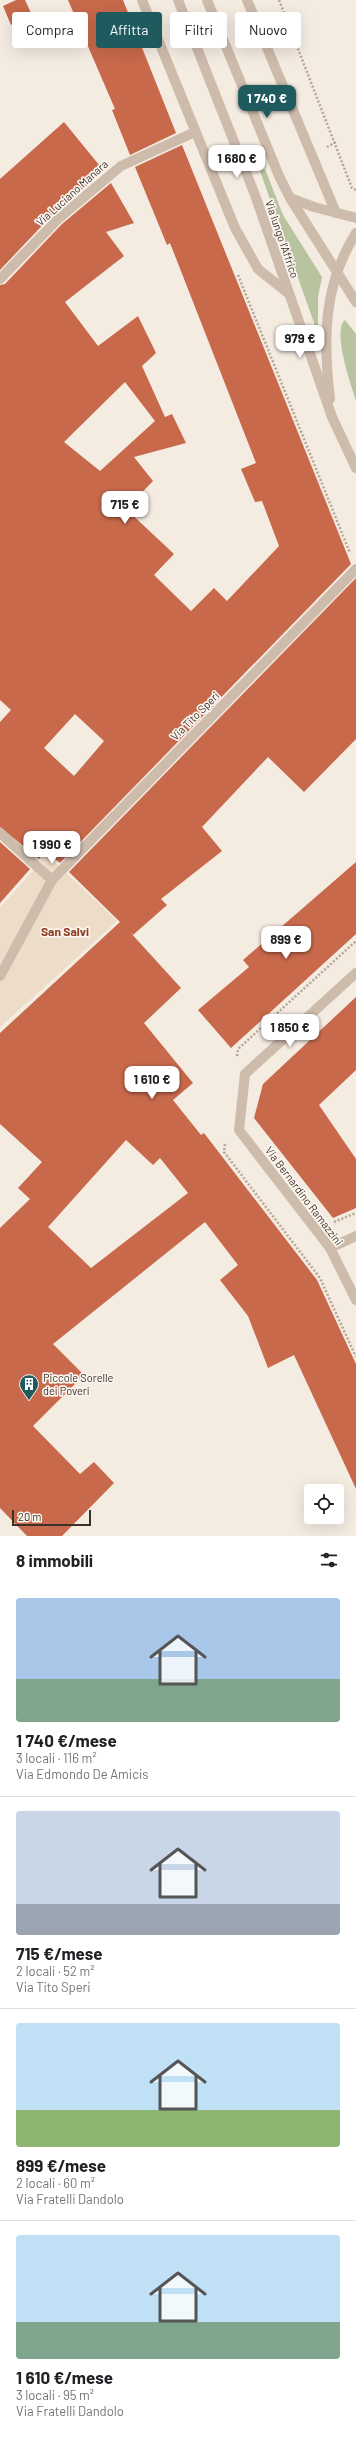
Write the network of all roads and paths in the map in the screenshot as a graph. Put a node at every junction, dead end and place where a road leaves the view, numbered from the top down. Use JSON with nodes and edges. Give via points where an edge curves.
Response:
{"nodes":[{"id":1,"x":142,"y":0,"type":"edge"},
{"id":2,"x":178,"y":0,"type":"edge"},
{"id":3,"x":207,"y":0,"type":"edge"},
{"id":4,"x":247,"y":0,"type":"edge"},
{"id":5,"x":279,"y":0,"type":"edge"},
{"id":6,"x":195,"y":132,"type":"junction"},
{"id":7,"x":356,"y":190,"type":"edge"},
{"id":8,"x":290,"y":198,"type":"junction"},
{"id":9,"x":336,"y":213,"type":"junction"},
{"id":10,"x":356,"y":218,"type":"edge"},
{"id":11,"x":356,"y":233,"type":"edge"},
{"id":12,"x":236,"y":270,"type":"dead end"},
{"id":13,"x":337,"y":273,"type":"junction"},
{"id":14,"x":0,"y":279,"type":"edge"},
{"id":15,"x":288,"y":293,"type":"junction"},
{"id":16,"x":356,"y":302,"type":"edge"},
{"id":17,"x":332,"y":417,"type":"junction"},
{"id":18,"x":356,"y":468,"type":"edge"},
{"id":19,"x":350,"y":553,"type":"dead end"},
{"id":20,"x":356,"y":570,"type":"edge"},
{"id":21,"x":0,"y":833,"type":"edge"},
{"id":22,"x":52,"y":880,"type":"junction"},
{"id":23,"x":356,"y":940,"type":"edge"},
{"id":24,"x":356,"y":973,"type":"edge"},
{"id":25,"x":0,"y":976,"type":"edge"},
{"id":26,"x":236,"y":1063,"type":"dead end"},
{"id":27,"x":226,"y":1137,"type":"dead end"},
{"id":28,"x":356,"y":1213,"type":"edge"},
{"id":29,"x":331,"y":1224,"type":"dead end"},
{"id":30,"x":356,"y":1236,"type":"edge"},
{"id":31,"x":330,"y":1248,"type":"junction"},
{"id":32,"x":356,"y":1300,"type":"edge"},
{"id":33,"x":356,"y":1357,"type":"edge"}],
"edges":[{"from":1,"to":6,"type":"street","name":"Via lungo l'Affrico"},
{"from":2,"to":15,"type":"street","name":"Via lungo l'Affrico","via":[[255,196]]},
{"from":3,"to":8,"type":"street"},
{"from":4,"to":9,"type":"street"},
{"from":5,"to":7,"type":"path","via":[[352,188]]},
{"from":6,"to":14,"type":"street","name":"Via Luciano Manara","via":[[121,166],[58,219]]},
{"from":6,"to":15,"type":"street","name":"Via lungo l'Affrico","via":[[247,250],[258,268]]},
{"from":8,"to":9,"type":"street"},
{"from":8,"to":13,"type":"street"},
{"from":9,"to":10,"type":"street"},
{"from":11,"to":13,"type":"street","name":"Via lungo l'Affrico"},
{"from":12,"to":19,"type":"path"},
{"from":13,"to":16,"type":"street"},
{"from":13,"to":17,"type":"street","name":"Via lungo l'Affrico","via":[[325,325],[324,341]]},
{"from":15,"to":17,"type":"street","name":"Via lungo l'Affrico"},
{"from":17,"to":18,"type":"street","name":"Via lungo l'Affrico"},
{"from":20,"to":22,"type":"street","name":"Via Tito Speri"},
{"from":21,"to":22,"type":"street"},
{"from":22,"to":25,"type":"street","name":"Via Tito Speri"},
{"from":23,"to":26,"type":"path","via":[[238,1049]]},
{"from":24,"to":31,"type":"street","name":"Via Bernardino Ramazzini","via":[[245,1074],[239,1130]]},
{"from":27,"to":33,"type":"path","via":[[224,1152],[320,1278]]},
{"from":28,"to":29,"type":"path"},
{"from":30,"to":31,"type":"street"},
{"from":31,"to":32,"type":"street","name":"Via Bernardino Ramazzini"}]}
